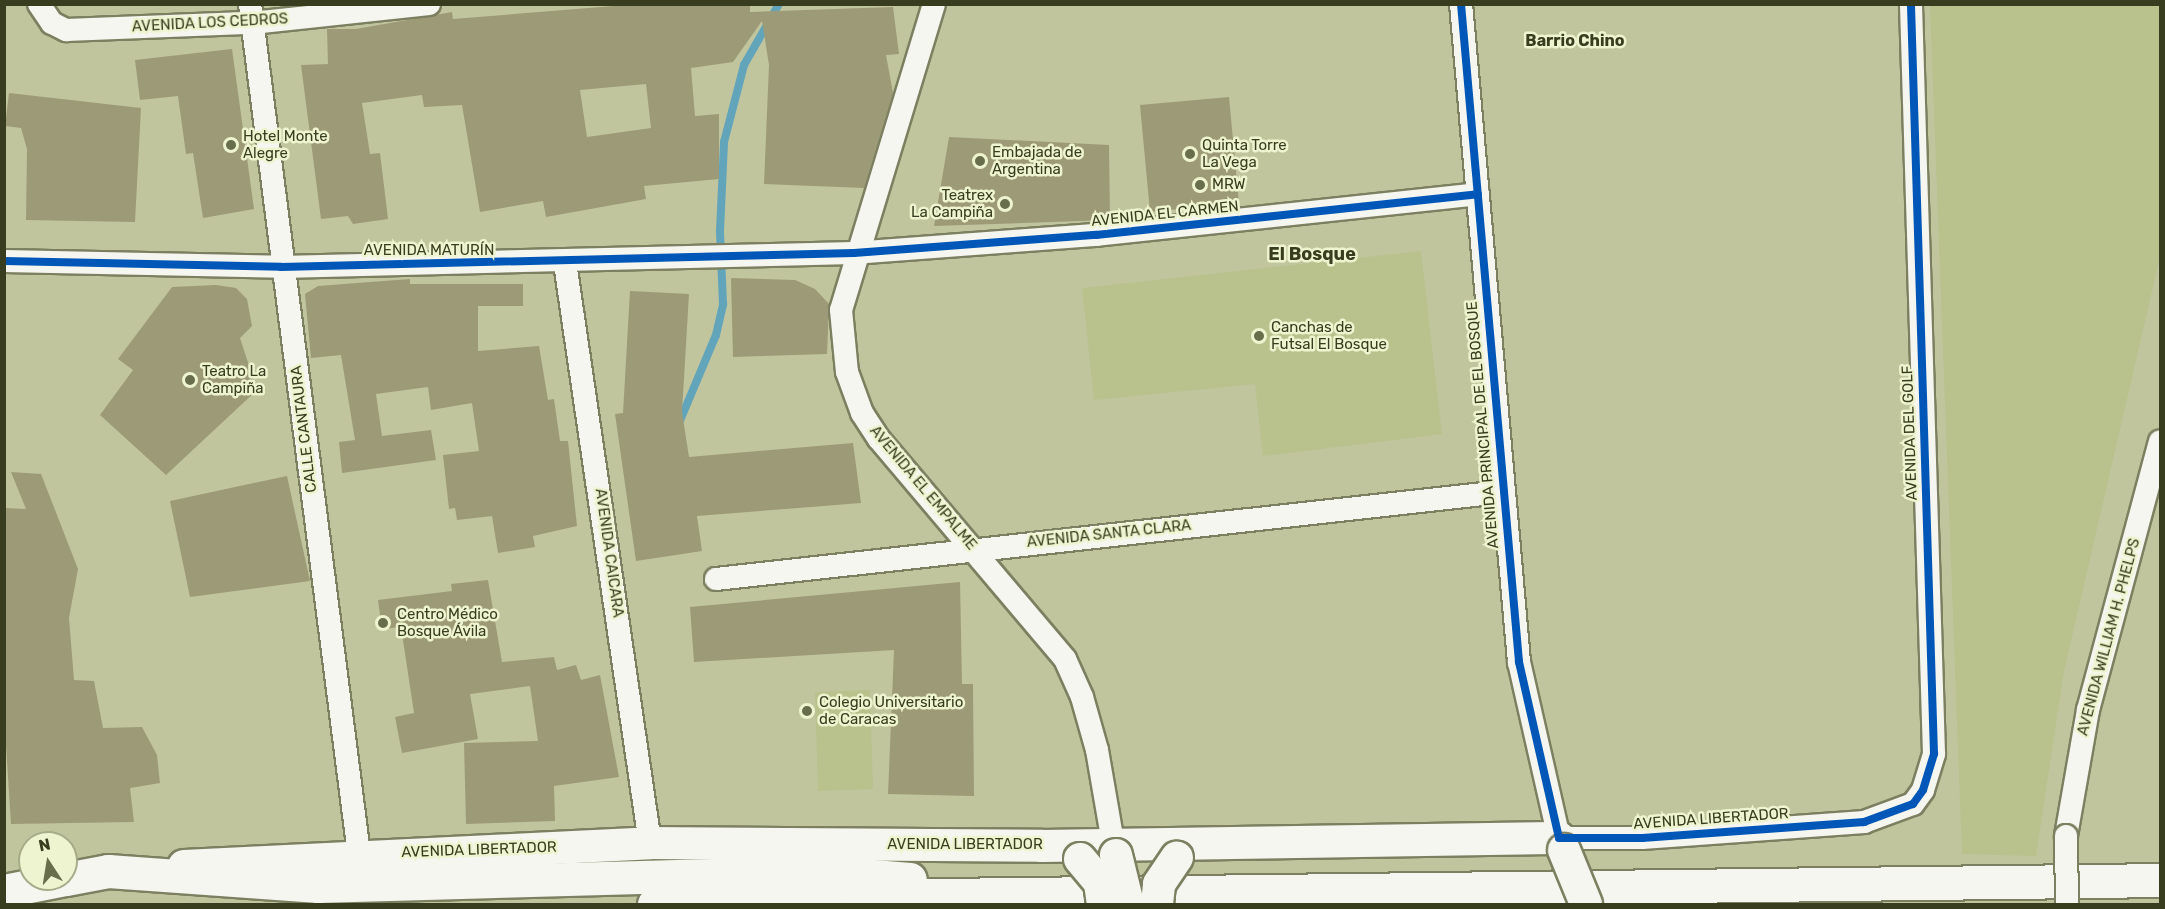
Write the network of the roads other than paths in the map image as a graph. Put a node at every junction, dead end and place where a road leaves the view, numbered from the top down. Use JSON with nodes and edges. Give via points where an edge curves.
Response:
{"nodes":[{"id":1,"x":39,"y":4,"type":"edge"},
{"id":2,"x":429,"y":4,"type":"edge"},
{"id":3,"x":934,"y":4,"type":"edge"},
{"id":4,"x":1911,"y":4,"type":"edge"},
{"id":5,"x":1460,"y":8,"type":"edge"},
{"id":6,"x":251,"y":14,"type":"edge"},
{"id":7,"x":1478,"y":194,"type":"junction"},
{"id":8,"x":854,"y":253,"type":"junction"},
{"id":9,"x":4,"y":261,"type":"edge"},
{"id":10,"x":565,"y":263,"type":"junction"},
{"id":11,"x":281,"y":267,"type":"junction"},
{"id":12,"x":2160,"y":441,"type":"edge"},
{"id":13,"x":1502,"y":492,"type":"junction"},
{"id":14,"x":974,"y":548,"type":"junction"},
{"id":15,"x":716,"y":579,"type":"dead end"},
{"id":16,"x":1864,"y":822,"type":"joint"},
{"id":17,"x":650,"y":843,"type":"junction"},
{"id":18,"x":1562,"y":844,"type":"junction"},
{"id":19,"x":1115,"y":849,"type":"junction"},
{"id":20,"x":1183,"y":851,"type":"junction"},
{"id":21,"x":1071,"y":852,"type":"junction"},
{"id":22,"x":359,"y":854,"type":"junction"},
{"id":23,"x":108,"y":871,"type":"junction"},
{"id":24,"x":78,"y":872,"type":"edge"},
{"id":25,"x":78,"y":877,"type":"edge"},
{"id":26,"x":2160,"y":880,"type":"edge"},
{"id":27,"x":957,"y":895,"type":"junction"},
{"id":28,"x":654,"y":904,"type":"edge"},
{"id":29,"x":1103,"y":904,"type":"edge"},
{"id":30,"x":1128,"y":904,"type":"edge"},
{"id":31,"x":1157,"y":904,"type":"edge"},
{"id":32,"x":1586,"y":904,"type":"edge"},
{"id":33,"x":2067,"y":904,"type":"edge"}],
"edges":[{"from":1,"to":6,"type":"street","name":"AVENIDA LOS CEDROS","via":[[52,23],[66,30]]},
{"from":2,"to":6,"type":"street","name":"AVENIDA LOS CEDROS"},
{"from":3,"to":8,"type":"street","name":"AVENIDA EL EMPALME"},
{"from":4,"to":16,"type":"street","name":"AVENIDA DEL GOLF","via":[[1934,754],[1923,790],[1913,804]]},
{"from":5,"to":7,"type":"street","name":"AVENIDA PRINCIPAL DE EL BOSQUE"},
{"from":6,"to":11,"type":"street","name":"CALLE CANTAURA"},
{"from":7,"to":8,"type":"street","name":"AVENIDA EL CARMEN","via":[[1096,235]]},
{"from":7,"to":13,"type":"street","name":"AVENIDA PRINCIPAL DE EL BOSQUE"},
{"from":8,"to":10,"type":"street","name":"AVENIDA MATURÍN"},
{"from":8,"to":14,"type":"street","name":"AVENIDA EL EMPALME","via":[[841,310],[847,372],[862,413]]},
{"from":9,"to":11,"type":"street","name":"AVENIDA MATURÍN"},
{"from":10,"to":11,"type":"street","name":"AVENIDA MATURÍN"},
{"from":10,"to":17,"type":"street","name":"AVENIDA CAICARA"},
{"from":11,"to":22,"type":"street","name":"CALLE CANTAURA"},
{"from":12,"to":33,"type":"street","name":"AVENIDA WILLIAM H. PHELPS","bridge":true,"via":[[2088,710],[2066,836]]},
{"from":13,"to":14,"type":"street","name":"AVENIDA SANTA CLARA"},
{"from":13,"to":18,"type":"street","name":"AVENIDA PRINCIPAL DE EL BOSQUE","via":[[1519,662]]},
{"from":14,"to":15,"type":"street","name":"AVENIDA SANTA CLARA"},
{"from":14,"to":19,"type":"street","name":"AVENIDA EL EMPALME","via":[[1065,659],[1097,750]]},
{"from":16,"to":18,"type":"street","name":"AVENIDA LIBERTADOR"},
{"from":17,"to":21,"type":"main road","name":"AVENIDA LIBERTADOR"},
{"from":17,"to":22,"type":"main road","name":"AVENIDA LIBERTADOR"},
{"from":18,"to":20,"type":"main road","name":"AVENIDA LIBERTADOR"},
{"from":18,"to":32,"type":"main road","bridge":true},
{"from":19,"to":20,"type":"main road","name":"AVENIDA LIBERTADOR"},
{"from":19,"to":21,"type":"main road","name":"AVENIDA LIBERTADOR"},
{"from":19,"to":30,"type":"main road","bridge":true},
{"from":20,"to":31,"type":"main road","bridge":true,"via":[[1159,884]]},
{"from":21,"to":29,"type":"main road","bridge":true,"via":[[1100,884]]},
{"from":22,"to":23,"type":"main road","name":"AVENIDA LIBERTADOR"},
{"from":23,"to":24,"type":"main road","name":"AVENIDA LIBERTADOR"},
{"from":23,"to":25,"type":"main road"},
{"from":23,"to":27,"type":"main road","via":[[318,886],[866,873],[912,879]]},
{"from":26,"to":27,"type":"main road"},
{"from":27,"to":28,"type":"main road"}]}
